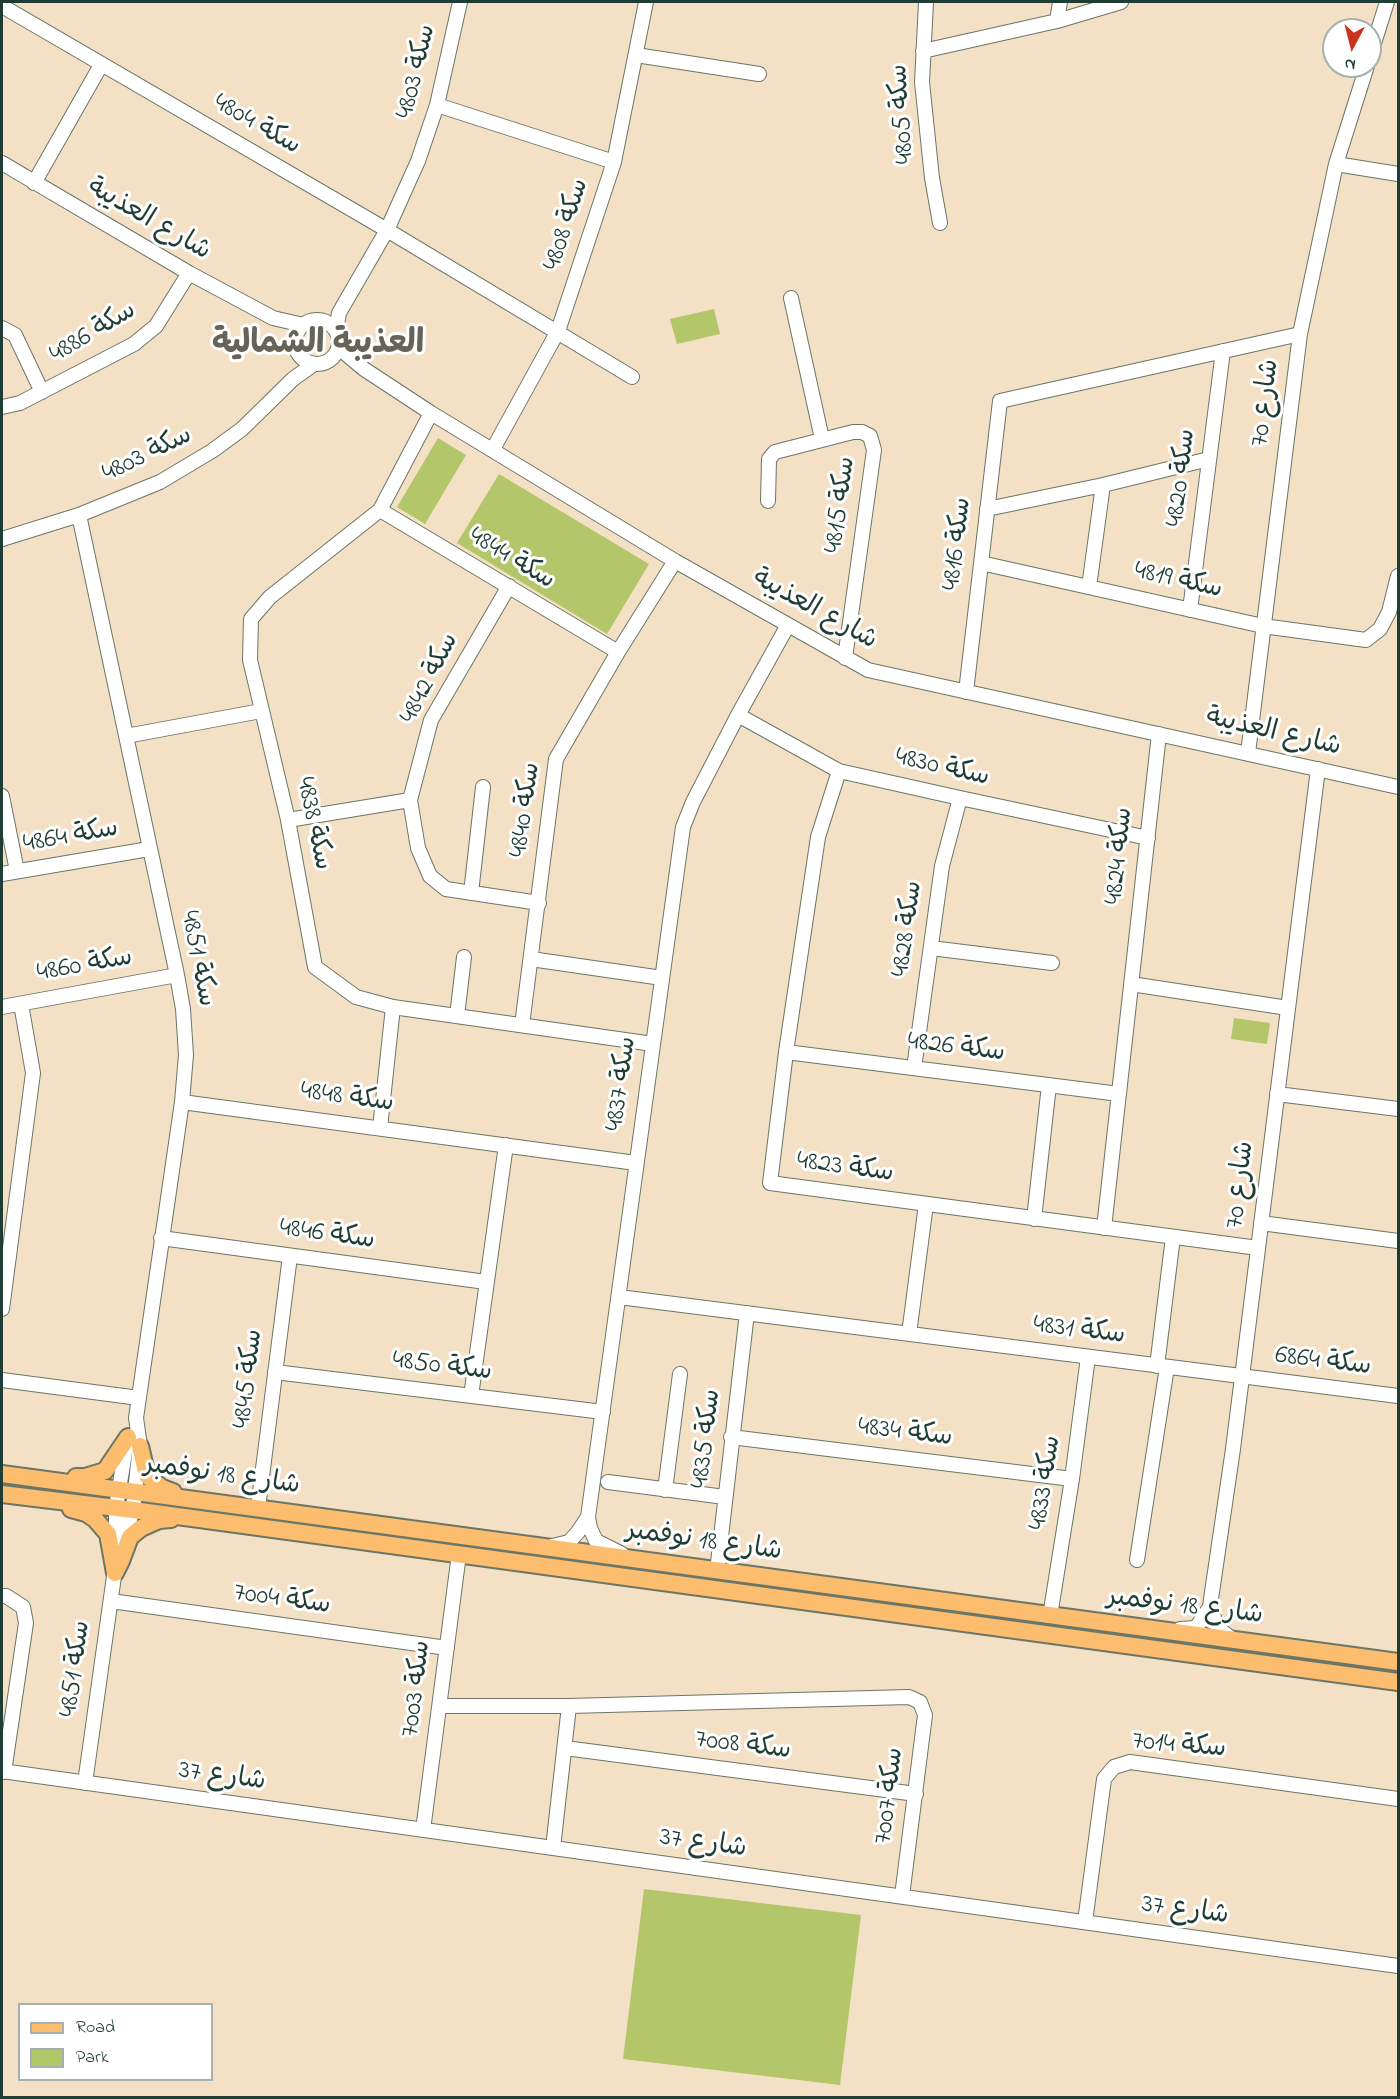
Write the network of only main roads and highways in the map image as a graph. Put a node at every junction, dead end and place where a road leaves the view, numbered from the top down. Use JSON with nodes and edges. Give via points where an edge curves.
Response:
{"nodes":[{"id":1,"x":2,"y":1474,"type":"edge"},
{"id":2,"x":32,"y":1477,"type":"junction"},
{"id":3,"x":2,"y":1494,"type":"edge"},
{"id":4,"x":34,"y":1498,"type":"junction"},
{"id":5,"x":212,"y":1501,"type":"junction"},
{"id":6,"x":186,"y":1517,"type":"junction"},
{"id":7,"x":1398,"y":1662,"type":"edge"},
{"id":8,"x":1398,"y":1682,"type":"edge"}],
"edges":[{"from":1,"to":2,"type":"main road","name":"شارع 18 نوفمبر"},
{"from":2,"to":5,"type":"main road","name":"شارع 18 نوفمبر"},
{"from":2,"to":5,"type":"main road","via":[[85,1477],[105,1471],[134,1441],[147,1476],[153,1481],[171,1492]]},
{"from":3,"to":4,"type":"main road","name":"شارع 18 نوفمبر"},
{"from":4,"to":6,"type":"main road","name":"شارع 18 نوفمبر"},
{"from":4,"to":6,"type":"main road","via":[[86,1513],[100,1523],[108,1534],[115,1568],[136,1532],[159,1520]]},
{"from":5,"to":7,"type":"main road","name":"شارع 18 نوفمبر"},
{"from":6,"to":8,"type":"main road","name":"شارع 18 نوفمبر"}]}
